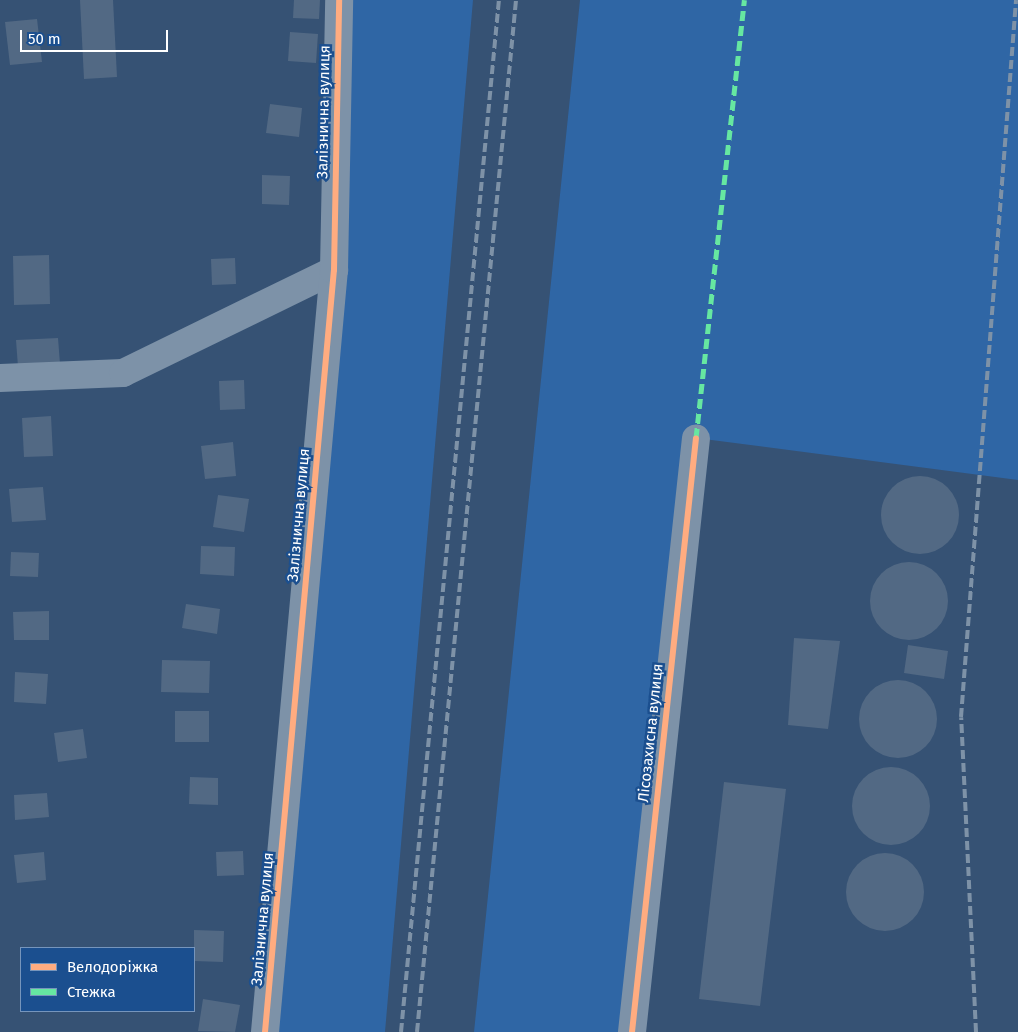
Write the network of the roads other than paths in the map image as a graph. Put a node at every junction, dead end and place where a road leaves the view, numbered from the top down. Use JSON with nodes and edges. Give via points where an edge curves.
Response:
{"nodes":[{"id":1,"x":339,"y":0,"type":"edge"},
{"id":2,"x":334,"y":270,"type":"junction"},
{"id":3,"x":0,"y":378,"type":"edge"},
{"id":4,"x":696,"y":438,"type":"dead end"},
{"id":5,"x":265,"y":1032,"type":"edge"},
{"id":6,"x":632,"y":1032,"type":"edge"}],
"edges":[{"from":1,"to":2,"type":"street","name":"Залізнична вулиця"},
{"from":2,"to":3,"type":"street","via":[[123,372]]},
{"from":2,"to":5,"type":"street","name":"Залізнична вулиця"},
{"from":4,"to":6,"type":"street","name":"Лісозахисна вулиця"}]}
